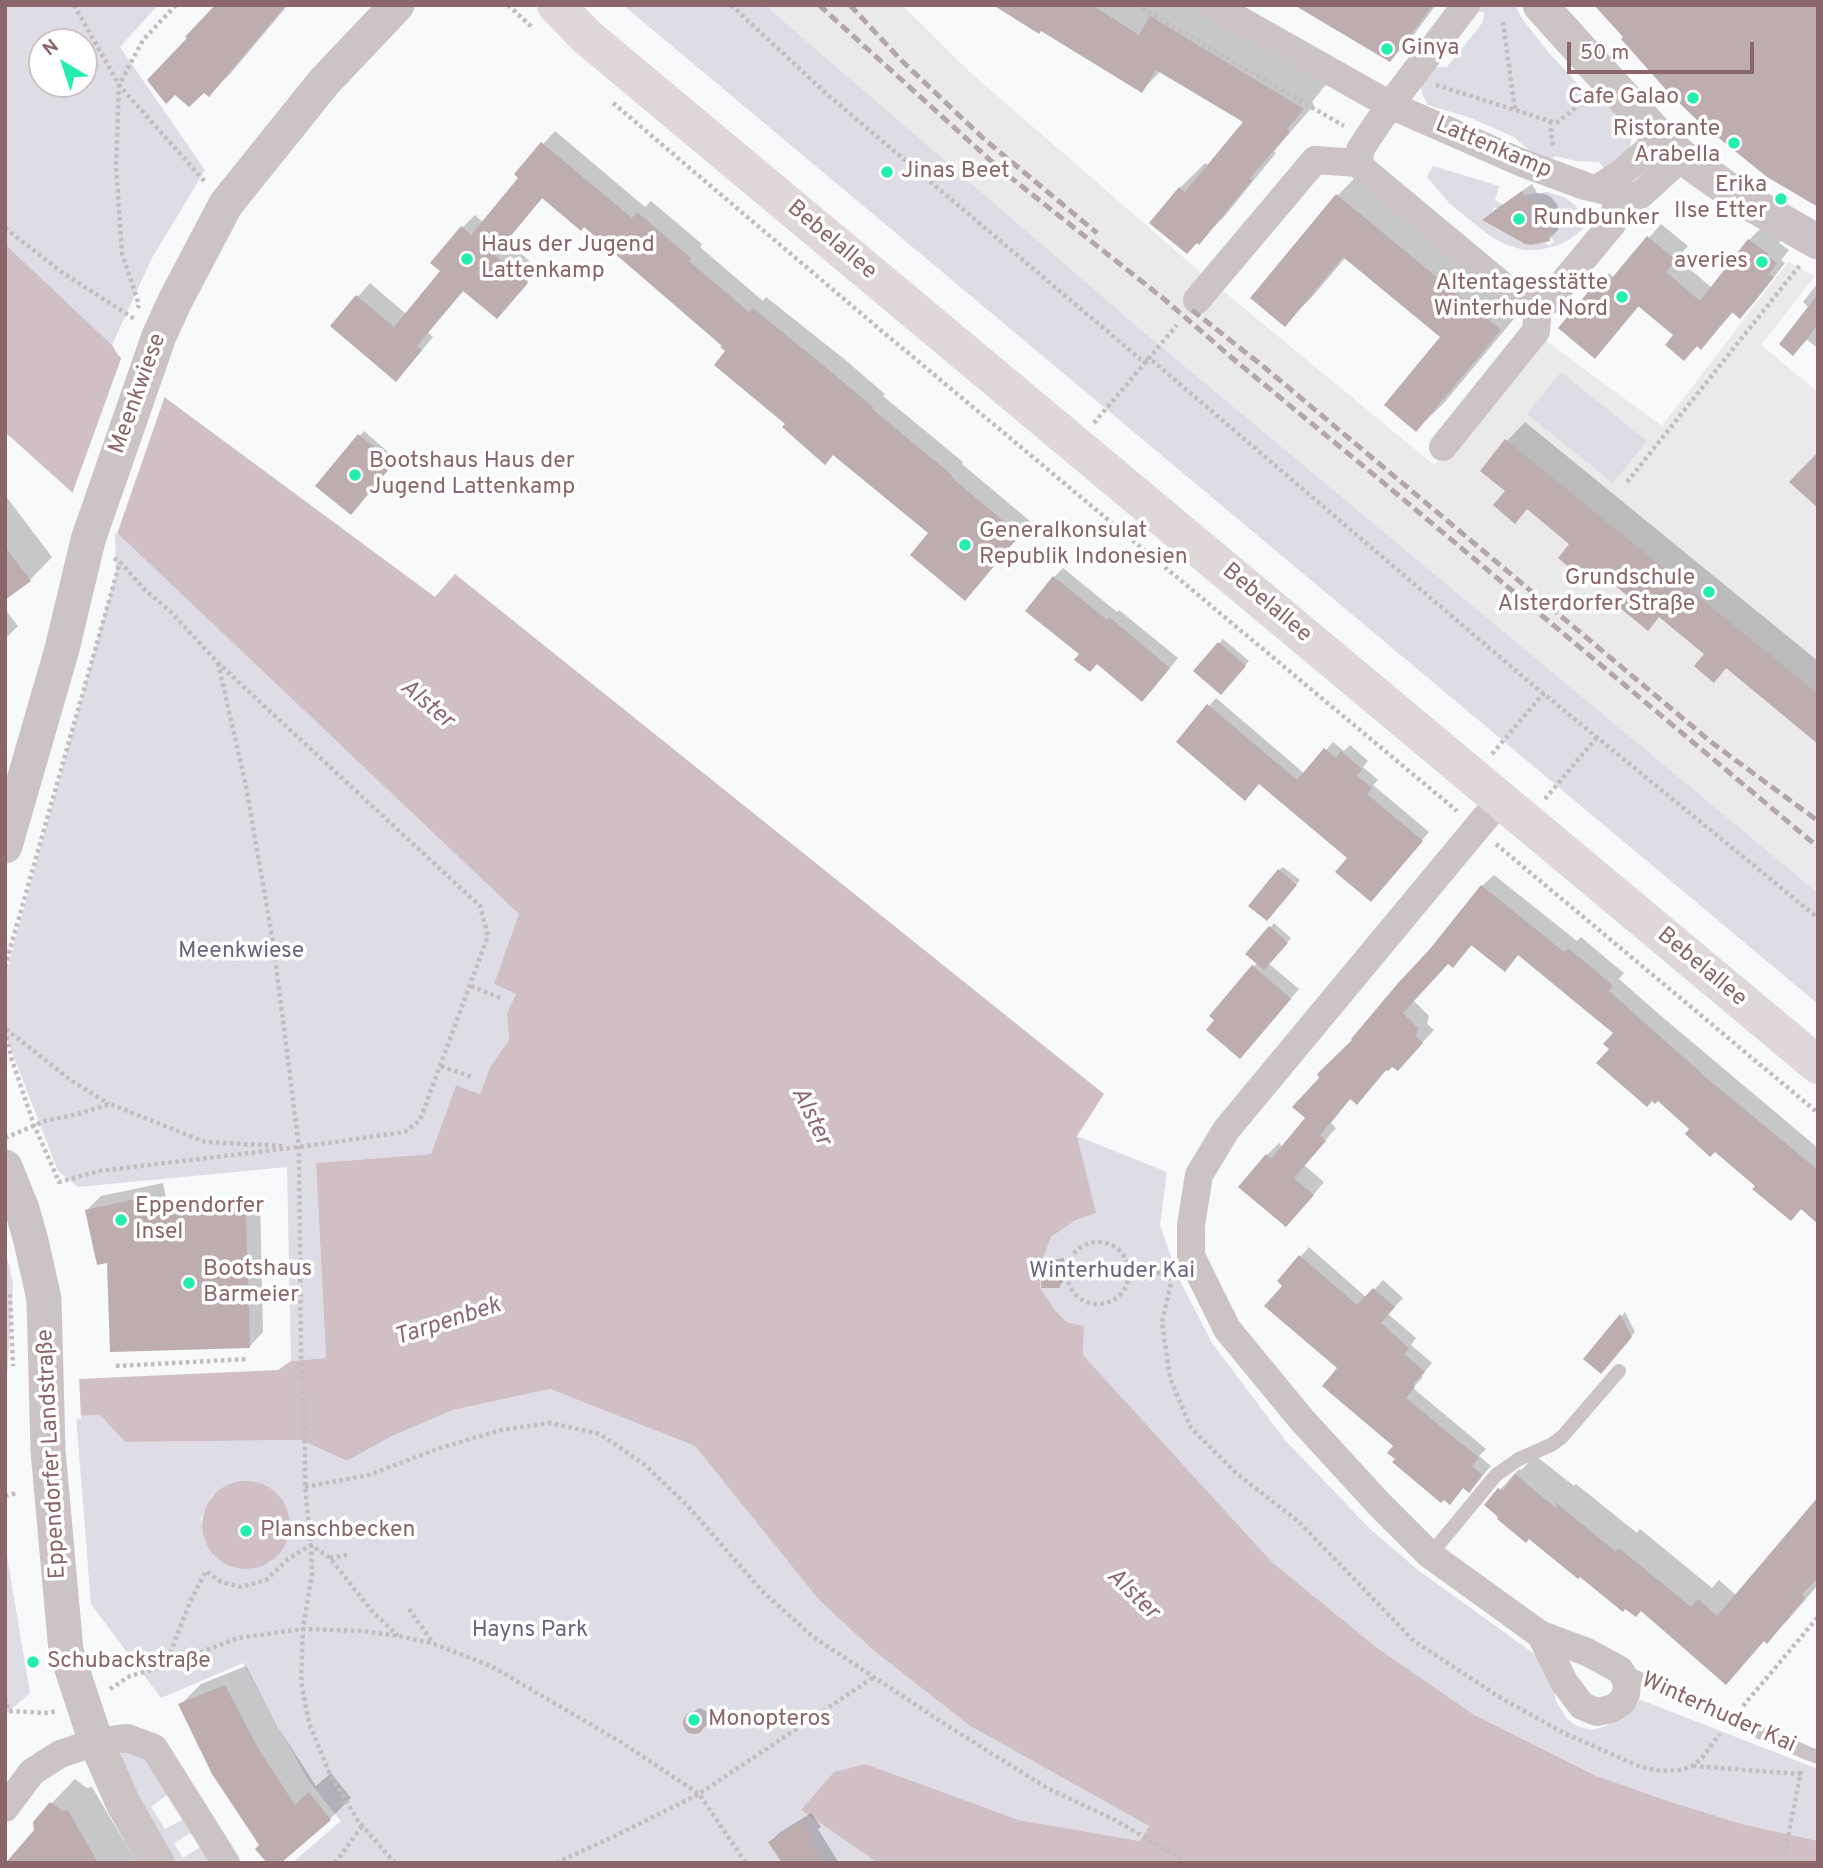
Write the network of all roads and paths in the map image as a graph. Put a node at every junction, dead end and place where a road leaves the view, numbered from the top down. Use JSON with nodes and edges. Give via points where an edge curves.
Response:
{"nodes":[{"id":1,"x":74,"y":5,"type":"edge"},
{"id":2,"x":176,"y":5,"type":"edge"},
{"id":3,"x":397,"y":5,"type":"edge"},
{"id":4,"x":508,"y":5,"type":"edge"},
{"id":5,"x":731,"y":5,"type":"edge"},
{"id":6,"x":1136,"y":5,"type":"edge"},
{"id":7,"x":1213,"y":5,"type":"edge"},
{"id":8,"x":1466,"y":5,"type":"edge"},
{"id":9,"x":1541,"y":5,"type":"edge"},
{"id":10,"x":547,"y":19,"type":"edge"},
{"id":11,"x":1503,"y":22,"type":"dead end"},
{"id":12,"x":1412,"y":77,"type":"junction"},
{"id":13,"x":119,"y":85,"type":"junction"},
{"id":14,"x":608,"y":98,"type":"dead end"},
{"id":15,"x":1390,"y":105,"type":"junction"},
{"id":16,"x":1579,"y":105,"type":"dead end"},
{"id":17,"x":1515,"y":110,"type":"junction"},
{"id":18,"x":1550,"y":121,"type":"junction"},
{"id":19,"x":1672,"y":148,"type":"junction"},
{"id":20,"x":1363,"y":151,"type":"junction"},
{"id":21,"x":1564,"y":151,"type":"dead end"},
{"id":22,"x":1608,"y":191,"type":"junction"},
{"id":23,"x":226,"y":204,"type":"junction"},
{"id":24,"x":5,"y":228,"type":"edge"},
{"id":25,"x":1817,"y":242,"type":"edge"},
{"id":26,"x":1198,"y":300,"type":"dead end"},
{"id":27,"x":1538,"y":306,"type":"junction"},
{"id":28,"x":1177,"y":325,"type":"dead end"},
{"id":29,"x":146,"y":327,"type":"junction"},
{"id":30,"x":1147,"y":360,"type":"junction"},
{"id":31,"x":1076,"y":445,"type":"junction"},
{"id":32,"x":1443,"y":447,"type":"dead end"},
{"id":33,"x":1628,"y":482,"type":"dead end"},
{"id":34,"x":92,"y":527,"type":"junction"},
{"id":35,"x":120,"y":562,"type":"junction"},
{"id":36,"x":218,"y":663,"type":"junction"},
{"id":37,"x":1544,"y":693,"type":"junction"},
{"id":38,"x":1597,"y":737,"type":"junction"},
{"id":39,"x":1500,"y":799,"type":"junction"},
{"id":40,"x":1466,"y":818,"type":"dead end"},
{"id":41,"x":1488,"y":836,"type":"dead end"},
{"id":42,"x":5,"y":846,"type":"edge"},
{"id":43,"x":1818,"y":918,"type":"edge"},
{"id":44,"x":5,"y":967,"type":"edge"},
{"id":45,"x":471,"y":986,"type":"junction"},
{"id":46,"x":503,"y":999,"type":"dead end"},
{"id":47,"x":5,"y":1029,"type":"edge"},
{"id":48,"x":1818,"y":1065,"type":"edge"},
{"id":49,"x":441,"y":1066,"type":"junction"},
{"id":50,"x":472,"y":1077,"type":"dead end"},
{"id":51,"x":110,"y":1104,"type":"junction"},
{"id":52,"x":1818,"y":1113,"type":"edge"},
{"id":53,"x":34,"y":1125,"type":"junction"},
{"id":54,"x":299,"y":1147,"type":"junction"},
{"id":55,"x":8,"y":1150,"type":"edge"},
{"id":56,"x":1129,"y":1273,"type":"junction"},
{"id":57,"x":5,"y":1290,"type":"edge"},
{"id":58,"x":29,"y":1354,"type":"junction"},
{"id":59,"x":248,"y":1359,"type":"dead end"},
{"id":60,"x":116,"y":1366,"type":"dead end"},
{"id":61,"x":1619,"y":1371,"type":"dead end"},
{"id":62,"x":305,"y":1487,"type":"junction"},
{"id":63,"x":17,"y":1493,"type":"dead end"},
{"id":64,"x":5,"y":1496,"type":"edge"},
{"id":65,"x":311,"y":1545,"type":"junction"},
{"id":66,"x":347,"y":1555,"type":"dead end"},
{"id":67,"x":1430,"y":1555,"type":"junction"},
{"id":68,"x":330,"y":1558,"type":"junction"},
{"id":69,"x":410,"y":1609,"type":"dead end"},
{"id":70,"x":1818,"y":1617,"type":"edge"},
{"id":71,"x":303,"y":1629,"type":"junction"},
{"id":72,"x":1541,"y":1635,"type":"junction"},
{"id":73,"x":399,"y":1636,"type":"junction"},
{"id":74,"x":433,"y":1644,"type":"junction"},
{"id":75,"x":165,"y":1666,"type":"junction"},
{"id":76,"x":1620,"y":1670,"type":"junction"},
{"id":77,"x":874,"y":1677,"type":"junction"},
{"id":78,"x":5,"y":1698,"type":"edge"},
{"id":79,"x":84,"y":1705,"type":"junction"},
{"id":80,"x":48,"y":1713,"type":"dead end"},
{"id":81,"x":1731,"y":1720,"type":"junction"},
{"id":82,"x":96,"y":1742,"type":"junction"},
{"id":83,"x":1818,"y":1757,"type":"edge"},
{"id":84,"x":1692,"y":1766,"type":"junction"},
{"id":85,"x":699,"y":1794,"type":"junction"},
{"id":86,"x":5,"y":1808,"type":"edge"},
{"id":87,"x":362,"y":1826,"type":"junction"},
{"id":88,"x":157,"y":1863,"type":"edge"},
{"id":89,"x":226,"y":1863,"type":"edge"},
{"id":90,"x":335,"y":1863,"type":"edge"},
{"id":91,"x":395,"y":1863,"type":"edge"},
{"id":92,"x":556,"y":1863,"type":"edge"},
{"id":93,"x":746,"y":1863,"type":"edge"},
{"id":94,"x":1189,"y":1863,"type":"edge"},
{"id":95,"x":1783,"y":1863,"type":"edge"}],
"edges":[{"from":1,"to":13,"type":"path"},
{"from":2,"to":13,"type":"path","via":[[144,40]]},
{"from":3,"to":23,"type":"street","name":"Meenkwiese","via":[[324,82]]},
{"from":4,"to":10,"type":"path"},
{"from":5,"to":30,"type":"path","via":[[829,96],[1140,359]]},
{"from":6,"to":20,"type":"path"},
{"from":7,"to":15,"type":"street","name":"Lattenkamp"},
{"from":8,"to":12,"type":"street"},
{"from":9,"to":19,"type":"street"},
{"from":10,"to":31,"type":"main road","name":"Bebelallee","via":[[597,46]]},
{"from":11,"to":17,"type":"path"},
{"from":12,"to":15,"type":"street"},
{"from":12,"to":17,"type":"path"},
{"from":13,"to":23,"type":"path"},
{"from":13,"to":29,"type":"path","via":[[116,166],[122,253]]},
{"from":14,"to":40,"type":"path"},
{"from":15,"to":20,"type":"street"},
{"from":15,"to":22,"type":"street","name":"Lattenkamp","via":[[1520,162]]},
{"from":16,"to":18,"type":"path","via":[[1556,123]]},
{"from":17,"to":18,"type":"path"},
{"from":18,"to":21,"type":"path","via":[[1552,148]]},
{"from":19,"to":22,"type":"street","via":[[1620,174]]},
{"from":19,"to":25,"type":"street","via":[[1739,197]]},
{"from":20,"to":26,"type":"street","via":[[1315,160]]},
{"from":20,"to":27,"type":"street","via":[[1365,171],[1514,295]]},
{"from":22,"to":27,"type":"street","via":[[1612,224],[1548,301]]},
{"from":23,"to":29,"type":"street","name":"Meenkwiese","via":[[175,302]]},
{"from":24,"to":29,"type":"path"},
{"from":25,"to":33,"type":"path"},
{"from":27,"to":32,"type":"street","via":[[1536,331]]},
{"from":28,"to":30,"type":"path"},
{"from":29,"to":34,"type":"street","name":"Meenkwiese","via":[[145,377]]},
{"from":30,"to":31,"type":"path"},
{"from":30,"to":37,"type":"path"},
{"from":31,"to":39,"type":"main road","name":"Bebelallee"},
{"from":34,"to":35,"type":"path"},
{"from":34,"to":42,"type":"street","name":"Meenkwiese"},
{"from":35,"to":36,"type":"path"},
{"from":35,"to":44,"type":"path"},
{"from":36,"to":45,"type":"path","via":[[480,906],[488,936]]},
{"from":36,"to":54,"type":"path","via":[[246,786],[273,942]]},
{"from":37,"to":38,"type":"path"},
{"from":37,"to":39,"type":"path"},
{"from":38,"to":39,"type":"path"},
{"from":38,"to":43,"type":"path"},
{"from":39,"to":48,"type":"main road","name":"Bebelallee"},
{"from":39,"to":67,"type":"street","name":"Winterhuder Kai","via":[[1226,1130],[1199,1175],[1191,1225],[1191,1256],[1227,1329],[1302,1420]]},
{"from":41,"to":52,"type":"path"},
{"from":45,"to":46,"type":"path"},
{"from":45,"to":49,"type":"path"},
{"from":47,"to":51,"type":"path","via":[[72,1082]]},
{"from":47,"to":53,"type":"path"},
{"from":49,"to":50,"type":"path"},
{"from":49,"to":54,"type":"path","via":[[421,1120],[405,1132]]},
{"from":51,"to":53,"type":"path"},
{"from":51,"to":54,"type":"path","via":[[205,1142]]},
{"from":53,"to":54,"type":"path","via":[[59,1182],[99,1171]]},
{"from":53,"to":55,"type":"path"},
{"from":54,"to":62,"type":"path"},
{"from":55,"to":58,"type":"street","name":"Eppendorfer Landstraße","via":[[44,1299]]},
{"from":56,"to":56,"type":"path","via":[[1115,1300],[1095,1304],[1076,1296],[1066,1278],[1070,1258],[1096,1241],[1123,1254]]},
{"from":56,"to":84,"type":"path","via":[[1169,1272],[1171,1283],[1161,1322],[1170,1378],[1191,1428],[1236,1474],[1298,1522],[1414,1640],[1564,1733],[1641,1767],[1661,1771]]},
{"from":57,"to":58,"type":"path"},
{"from":58,"to":79,"type":"street","name":"Eppendorfer Landstraße","via":[[48,1429],[66,1651]]},
{"from":59,"to":60,"type":"path"},
{"from":61,"to":67,"type":"lane","via":[[1562,1437],[1496,1475]]},
{"from":62,"to":65,"type":"path"},
{"from":62,"to":77,"type":"path","via":[[369,1475],[500,1430],[550,1423],[600,1434],[645,1465],[686,1504],[762,1591],[812,1636]]},
{"from":63,"to":64,"type":"path"},
{"from":65,"to":68,"type":"path"},
{"from":65,"to":71,"type":"path","via":[[312,1574]]},
{"from":65,"to":75,"type":"path","via":[[266,1580],[241,1587],[221,1582],[206,1571]]},
{"from":66,"to":68,"type":"path"},
{"from":67,"to":72,"type":"street","name":"Winterhuder Kai"},
{"from":68,"to":73,"type":"path","via":[[371,1610]]},
{"from":69,"to":74,"type":"path"},
{"from":70,"to":81,"type":"path"},
{"from":71,"to":73,"type":"path"},
{"from":71,"to":75,"type":"path","via":[[238,1637]]},
{"from":71,"to":87,"type":"path","via":[[301,1681],[309,1723],[329,1772]]},
{"from":72,"to":76,"type":"street","name":"Winterhuder Kai","via":[[1587,1651]]},
{"from":72,"to":76,"type":"street","name":"Winterhuder Kai","via":[[1570,1692],[1588,1710],[1597,1712],[1621,1703],[1627,1682]]},
{"from":73,"to":74,"type":"path"},
{"from":74,"to":85,"type":"path","via":[[491,1666]]},
{"from":75,"to":79,"type":"path","via":[[130,1676]]},
{"from":76,"to":81,"type":"lane","name":"Winterhuder Kai"},
{"from":77,"to":85,"type":"path"},
{"from":77,"to":94,"type":"path","via":[[1047,1788]]},
{"from":78,"to":80,"type":"path","via":[[9,1711]]},
{"from":79,"to":82,"type":"street","name":"Eppendorfer Landstraße"},
{"from":81,"to":83,"type":"lane","name":"Winterhuder Kai"},
{"from":81,"to":84,"type":"path"},
{"from":82,"to":86,"type":"street","via":[[45,1762]]},
{"from":82,"to":88,"type":"street","name":"Eppendorfer Landstraße"},
{"from":82,"to":89,"type":"street","via":[[127,1738],[154,1748]]},
{"from":84,"to":95,"type":"path","via":[[1800,1777]]},
{"from":85,"to":92,"type":"path"},
{"from":85,"to":93,"type":"path"},
{"from":87,"to":90,"type":"path"},
{"from":87,"to":91,"type":"path"}]}
